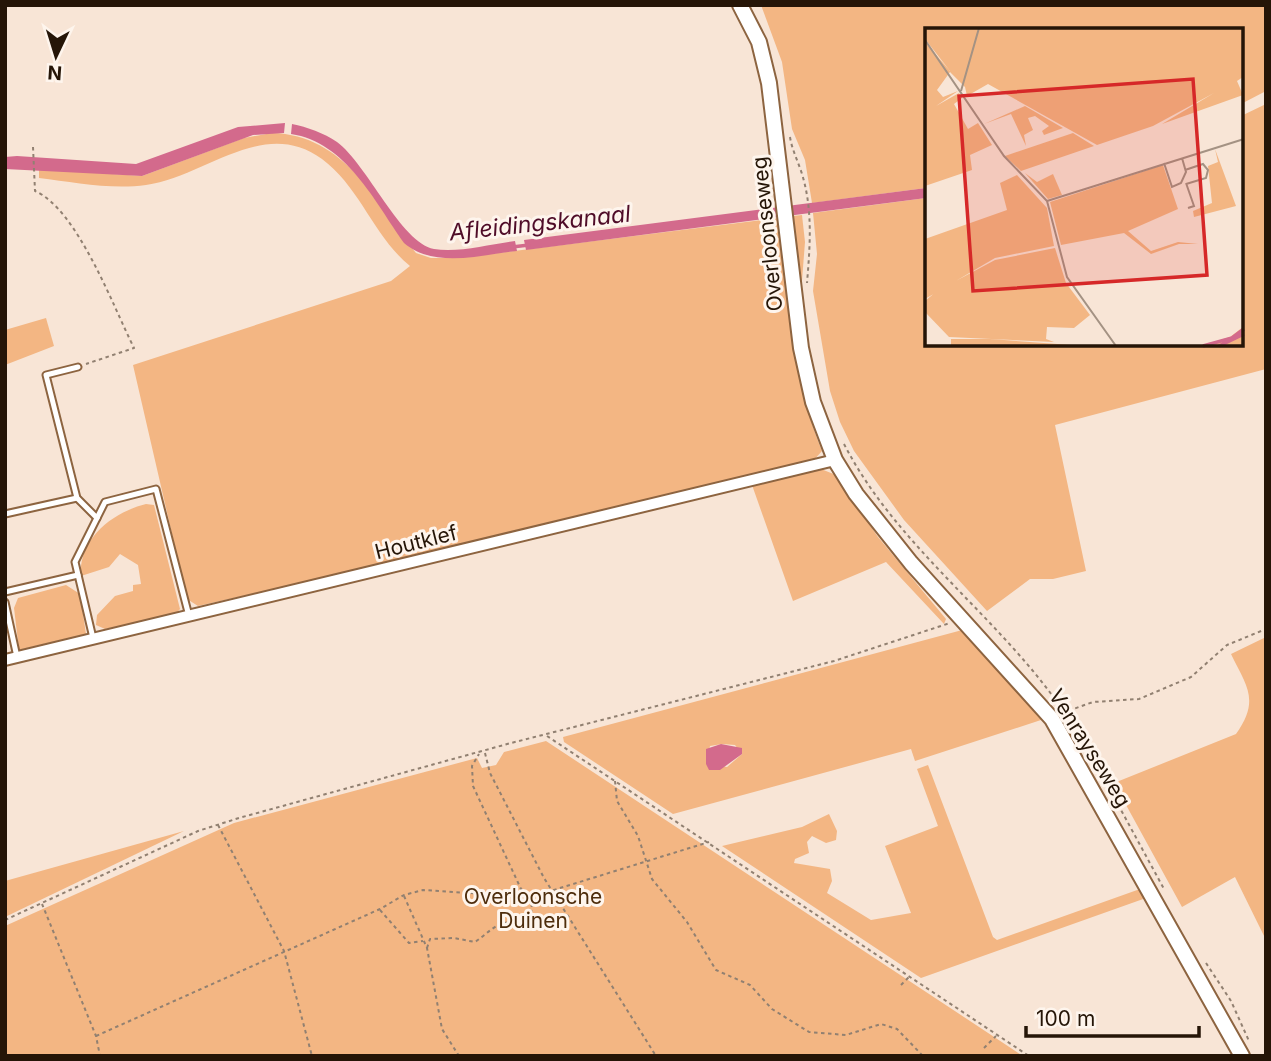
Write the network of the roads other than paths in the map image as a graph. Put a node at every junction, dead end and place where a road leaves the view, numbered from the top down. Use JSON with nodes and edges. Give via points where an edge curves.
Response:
{"nodes":[{"id":1,"x":740,"y":5,"type":"edge"},
{"id":2,"x":78,"y":367,"type":"road end"},
{"id":3,"x":835,"y":460,"type":"junction"},
{"id":4,"x":77,"y":498,"type":"junction"},
{"id":5,"x":5,"y":514,"type":"edge"},
{"id":6,"x":97,"y":518,"type":"junction"},
{"id":7,"x":78,"y":575,"type":"junction"},
{"id":8,"x":5,"y":592,"type":"edge"},
{"id":9,"x":5,"y":602,"type":"edge"},
{"id":10,"x":189,"y":617,"type":"junction"},
{"id":11,"x":94,"y":639,"type":"junction"},
{"id":12,"x":17,"y":657,"type":"junction"},
{"id":13,"x":5,"y":660,"type":"edge"},
{"id":14,"x":1242,"y":1056,"type":"edge"}],
"edges":[{"from":1,"to":3,"type":"street","name":"Overloonseweg","via":[[759,42],[769,83],[801,348],[813,402]]},
{"from":2,"to":4,"type":"lane","via":[[46,375]]},
{"from":3,"to":10,"type":"street","name":"Houtklef"},
{"from":3,"to":14,"type":"street","name":"Venrayseweg","via":[[911,563],[1052,719]]},
{"from":4,"to":5,"type":"lane"},
{"from":4,"to":6,"type":"lane"},
{"from":6,"to":7,"type":"lane","via":[[75,562]]},
{"from":6,"to":10,"type":"lane","via":[[105,502],[156,489]]},
{"from":7,"to":8,"type":"lane"},
{"from":7,"to":11,"type":"lane"},
{"from":9,"to":12,"type":"lane"},
{"from":10,"to":11,"type":"street","name":"Houtklef"},
{"from":11,"to":12,"type":"street","name":"Houtklef"},
{"from":12,"to":13,"type":"street","name":"Houtklef"}]}
